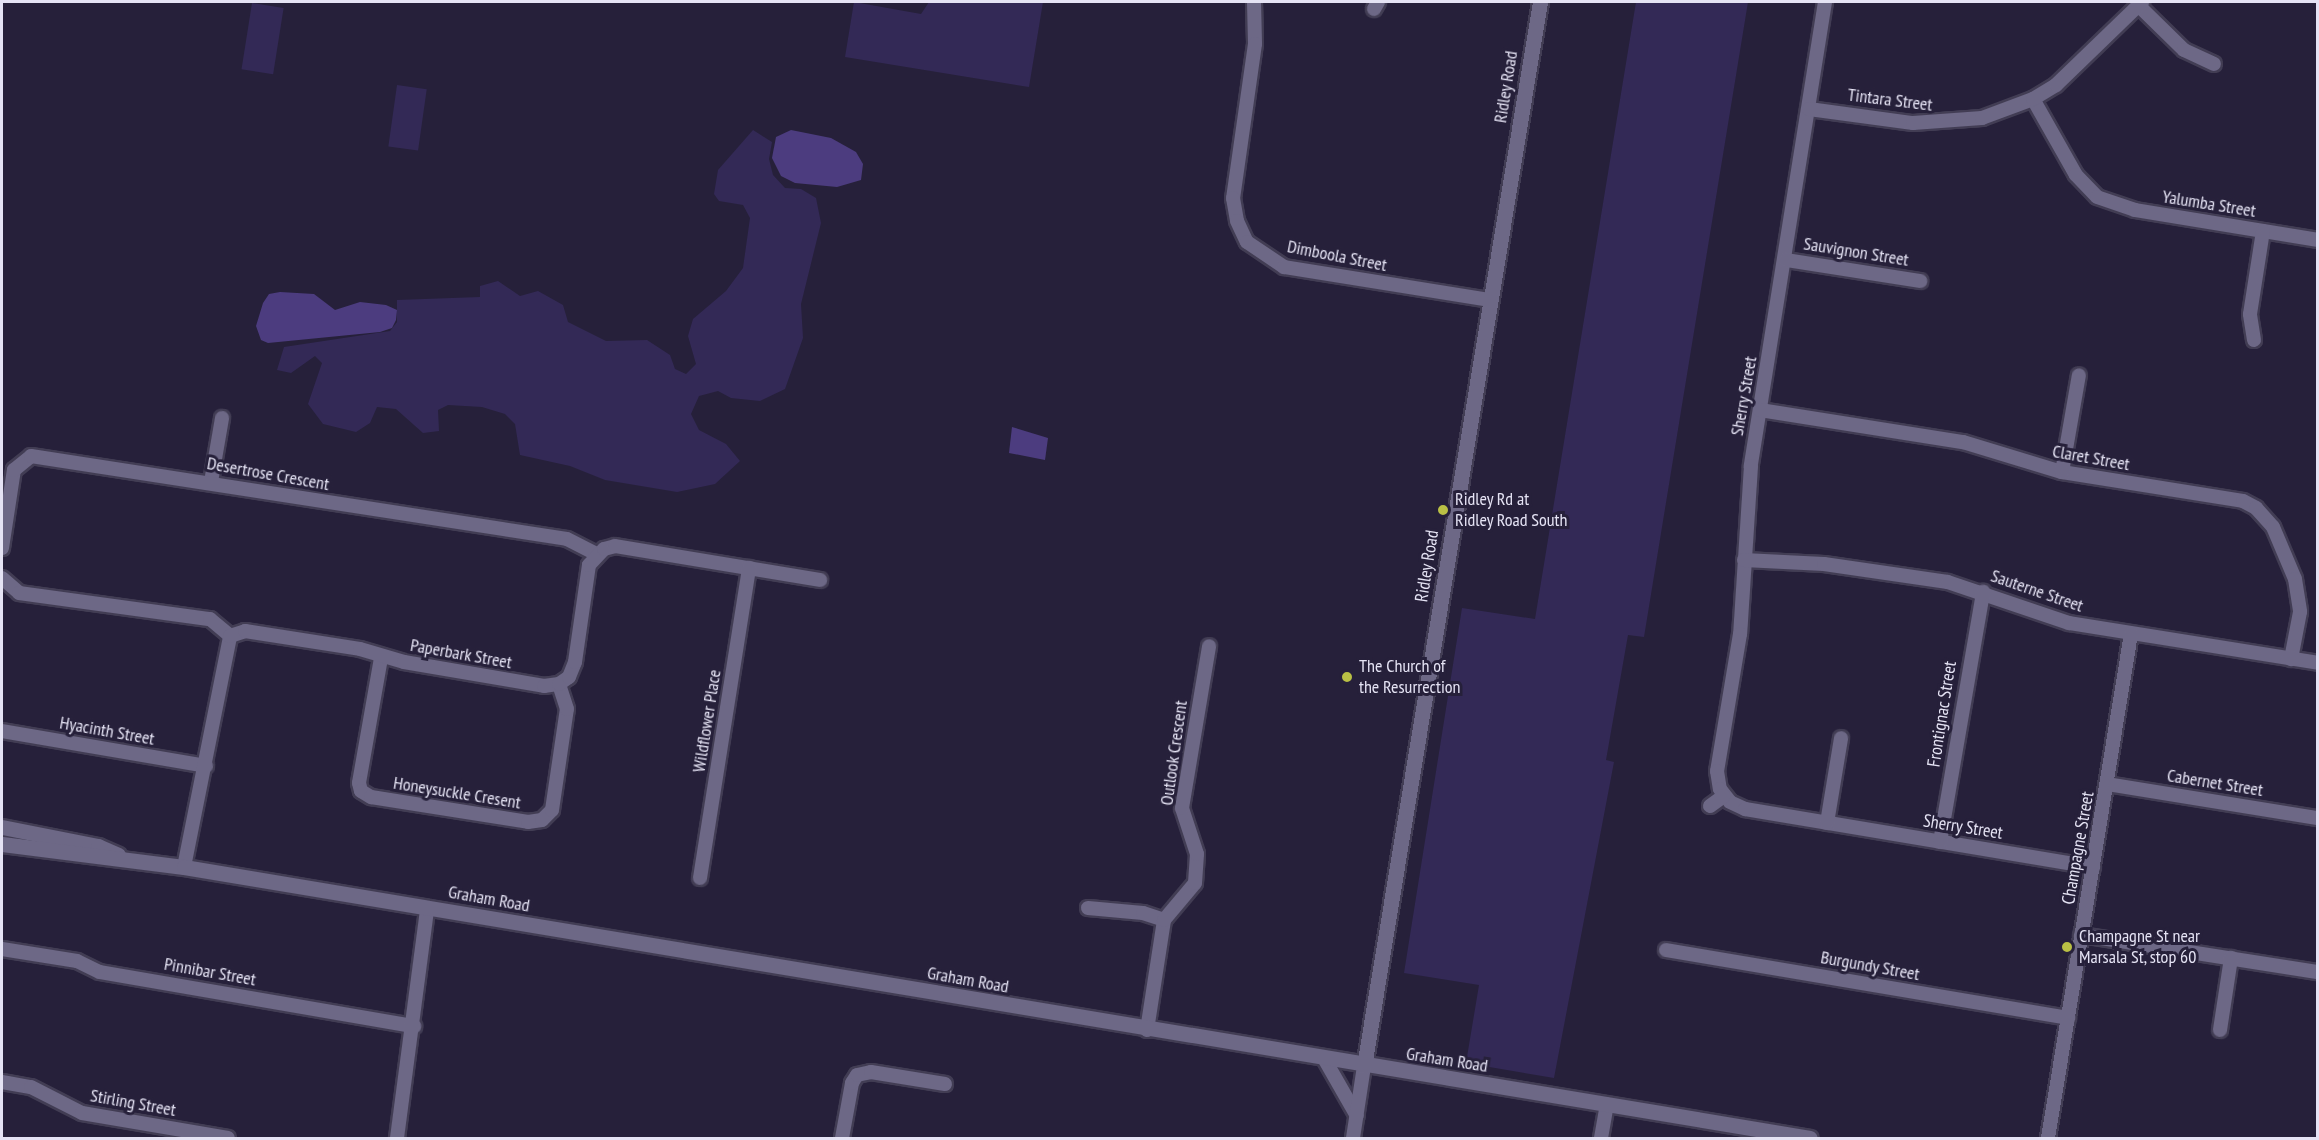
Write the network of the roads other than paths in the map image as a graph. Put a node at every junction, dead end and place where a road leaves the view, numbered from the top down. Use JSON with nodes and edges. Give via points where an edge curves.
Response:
{"nodes":[{"id":1,"x":1254,"y":2,"type":"edge"},
{"id":2,"x":1540,"y":2,"type":"edge"},
{"id":3,"x":1825,"y":2,"type":"edge"},
{"id":4,"x":2140,"y":3,"type":"edge"},
{"id":5,"x":2214,"y":64,"type":"dead end"},
{"id":6,"x":2033,"y":99,"type":"junction"},
{"id":7,"x":1809,"y":109,"type":"junction"},
{"id":8,"x":2264,"y":231,"type":"junction"},
{"id":9,"x":2318,"y":240,"type":"edge"},
{"id":10,"x":1786,"y":260,"type":"junction"},
{"id":11,"x":1920,"y":281,"type":"dead end"},
{"id":12,"x":1491,"y":300,"type":"junction"},
{"id":13,"x":2254,"y":340,"type":"dead end"},
{"id":14,"x":2079,"y":375,"type":"dead end"},
{"id":15,"x":1760,"y":410,"type":"junction"},
{"id":16,"x":222,"y":418,"type":"dead end"},
{"id":17,"x":2062,"y":472,"type":"junction"},
{"id":18,"x":212,"y":482,"type":"junction"},
{"id":19,"x":2,"y":548,"type":"edge"},
{"id":20,"x":596,"y":554,"type":"junction"},
{"id":21,"x":1744,"y":560,"type":"junction"},
{"id":22,"x":749,"y":568,"type":"junction"},
{"id":23,"x":820,"y":580,"type":"dead end"},
{"id":24,"x":3,"y":586,"type":"edge"},
{"id":25,"x":1983,"y":592,"type":"junction"},
{"id":26,"x":2131,"y":634,"type":"junction"},
{"id":27,"x":230,"y":636,"type":"junction"},
{"id":28,"x":1209,"y":646,"type":"dead end"},
{"id":29,"x":381,"y":657,"type":"junction"},
{"id":30,"x":2291,"y":659,"type":"junction"},
{"id":31,"x":2318,"y":663,"type":"edge"},
{"id":32,"x":559,"y":684,"type":"junction"},
{"id":33,"x":2,"y":731,"type":"edge"},
{"id":34,"x":1841,"y":738,"type":"dead end"},
{"id":35,"x":206,"y":766,"type":"junction"},
{"id":36,"x":2107,"y":784,"type":"junction"},
{"id":37,"x":1724,"y":796,"type":"junction"},
{"id":38,"x":1710,"y":806,"type":"dead end"},
{"id":39,"x":2318,"y":818,"type":"edge"},
{"id":40,"x":1827,"y":823,"type":"junction"},
{"id":41,"x":2,"y":827,"type":"edge"},
{"id":42,"x":1940,"y":842,"type":"junction"},
{"id":43,"x":2,"y":844,"type":"edge"},
{"id":44,"x":120,"y":857,"type":"junction"},
{"id":45,"x":184,"y":867,"type":"junction"},
{"id":46,"x":2093,"y":867,"type":"junction"},
{"id":47,"x":700,"y":878,"type":"dead end"},
{"id":48,"x":1088,"y":908,"type":"dead end"},
{"id":49,"x":428,"y":909,"type":"junction"},
{"id":50,"x":1164,"y":920,"type":"junction"},
{"id":51,"x":2081,"y":935,"type":"junction"},
{"id":52,"x":2,"y":949,"type":"edge"},
{"id":53,"x":1666,"y":950,"type":"dead end"},
{"id":54,"x":2230,"y":958,"type":"junction"},
{"id":55,"x":2318,"y":972,"type":"edge"},
{"id":56,"x":2068,"y":1018,"type":"junction"},
{"id":57,"x":414,"y":1026,"type":"junction"},
{"id":58,"x":1147,"y":1030,"type":"junction"},
{"id":59,"x":2220,"y":1030,"type":"dead end"},
{"id":60,"x":1325,"y":1060,"type":"junction"},
{"id":61,"x":1364,"y":1066,"type":"junction"},
{"id":62,"x":2,"y":1082,"type":"edge"},
{"id":63,"x":945,"y":1084,"type":"dead end"},
{"id":64,"x":1607,"y":1105,"type":"junction"},
{"id":65,"x":1357,"y":1116,"type":"junction"},
{"id":66,"x":228,"y":1138,"type":"edge"},
{"id":67,"x":397,"y":1138,"type":"edge"},
{"id":68,"x":842,"y":1138,"type":"edge"},
{"id":69,"x":1353,"y":1138,"type":"edge"},
{"id":70,"x":1601,"y":1138,"type":"edge"},
{"id":71,"x":1810,"y":1138,"type":"edge"},
{"id":72,"x":2048,"y":1138,"type":"edge"}],
"edges":[{"from":1,"to":12,"type":"street","name":"Dimboola Street","via":[[1255,44],[1233,198],[1237,221],[1247,242],[1284,267]]},
{"from":2,"to":12,"type":"street","name":"Ridley Road"},
{"from":3,"to":7,"type":"street","name":"Sherry Street"},
{"from":4,"to":5,"type":"street","via":[[2184,50]]},
{"from":4,"to":6,"type":"street","name":"Tintara Street","via":[[2072,71]]},
{"from":6,"to":7,"type":"street","name":"Tintara Street","via":[[1982,118],[1934,124]]},
{"from":6,"to":8,"type":"street","name":"Yalumba Street","via":[[2094,202]]},
{"from":7,"to":10,"type":"street","name":"Sherry Street"},
{"from":8,"to":9,"type":"street","name":"Yalumba Street"},
{"from":8,"to":13,"type":"street","via":[[2250,314]]},
{"from":10,"to":11,"type":"street","name":"Sauvignon Street"},
{"from":10,"to":15,"type":"street","name":"Sherry Street"},
{"from":12,"to":61,"type":"street","name":"Ridley Road"},
{"from":14,"to":17,"type":"street"},
{"from":15,"to":17,"type":"street","name":"Claret Street","via":[[1963,442]]},
{"from":15,"to":21,"type":"street","name":"Sherry Street","via":[[1747,501]]},
{"from":16,"to":18,"type":"street"},
{"from":17,"to":30,"type":"street","name":"Claret Street","via":[[2226,498],[2256,508],[2273,527],[2299,595]]},
{"from":18,"to":19,"type":"street","name":"Desertrose Crescent","via":[[31,456],[14,470]]},
{"from":18,"to":20,"type":"street","name":"Desertrose Crescent","via":[[567,539]]},
{"from":20,"to":22,"type":"street","via":[[615,546]]},
{"from":20,"to":32,"type":"street","via":[[589,566],[575,662],[569,677]]},
{"from":21,"to":25,"type":"street","name":"Sauterne Street","via":[[1852,567],[1948,582]]},
{"from":21,"to":37,"type":"street","name":"Sherry Street","via":[[1737,659],[1717,771]]},
{"from":22,"to":23,"type":"street"},
{"from":22,"to":47,"type":"street","name":"Wildflower Place"},
{"from":24,"to":27,"type":"street","via":[[89,605],[210,619]]},
{"from":25,"to":26,"type":"street","name":"Sauterne Street","via":[[2069,623]]},
{"from":25,"to":42,"type":"street","name":"Frontignac Street"},
{"from":26,"to":30,"type":"street","name":"Sauterne Street"},
{"from":26,"to":36,"type":"street","name":"Champagne Street"},
{"from":27,"to":29,"type":"street","name":"Paperbark Street","via":[[245,632],[360,649]]},
{"from":27,"to":35,"type":"street"},
{"from":28,"to":50,"type":"street","name":"Outlook Crescent","via":[[1182,808],[1197,854],[1195,883]]},
{"from":29,"to":32,"type":"street","name":"Paperbark Street","via":[[544,686]]},
{"from":29,"to":32,"type":"street","name":"Honeysuckle Cresent","via":[[361,791],[370,797],[528,822],[542,820],[552,810],[567,709]]},
{"from":30,"to":31,"type":"street","name":"Sauterne Street"},
{"from":33,"to":35,"type":"street","name":"Hyacinth Street"},
{"from":34,"to":40,"type":"street"},
{"from":35,"to":45,"type":"street"},
{"from":36,"to":39,"type":"street","name":"Cabernet Street"},
{"from":36,"to":46,"type":"street","name":"Champagne Street"},
{"from":37,"to":38,"type":"street"},
{"from":37,"to":40,"type":"street","name":"Sherry Street","via":[[1745,809]]},
{"from":40,"to":42,"type":"street","name":"Sherry Street"},
{"from":41,"to":44,"type":"street","name":"Graham Road","via":[[98,846]]},
{"from":42,"to":46,"type":"street","name":"Sherry Street"},
{"from":43,"to":44,"type":"street","name":"Graham Road"},
{"from":44,"to":45,"type":"street","name":"Graham Road"},
{"from":45,"to":49,"type":"street","name":"Graham Road"},
{"from":46,"to":51,"type":"street","name":"Champagne Street"},
{"from":48,"to":50,"type":"street","via":[[1143,913]]},
{"from":49,"to":57,"type":"street"},
{"from":49,"to":58,"type":"street","name":"Graham Road"},
{"from":50,"to":58,"type":"street"},
{"from":51,"to":54,"type":"street"},
{"from":51,"to":56,"type":"street","name":"Champagne Street"},
{"from":52,"to":57,"type":"street","name":"Pinnibar Street","via":[[77,961],[100,972]]},
{"from":53,"to":56,"type":"street","name":"Burgundy Street"},
{"from":54,"to":55,"type":"street"},
{"from":54,"to":59,"type":"street"},
{"from":56,"to":72,"type":"street","name":"Champagne Street"},
{"from":57,"to":67,"type":"street"},
{"from":58,"to":60,"type":"street","name":"Graham Road"},
{"from":60,"to":61,"type":"street","name":"Graham Road"},
{"from":60,"to":65,"type":"street"},
{"from":61,"to":64,"type":"street","name":"Graham Road"},
{"from":61,"to":65,"type":"street"},
{"from":62,"to":66,"type":"street","name":"Stirling Street","via":[[31,1087],[82,1113]]},
{"from":63,"to":68,"type":"street","via":[[871,1072],[857,1075],[852,1083]]},
{"from":64,"to":70,"type":"street"},
{"from":64,"to":71,"type":"street","name":"Graham Road"},
{"from":65,"to":69,"type":"street"}]}
